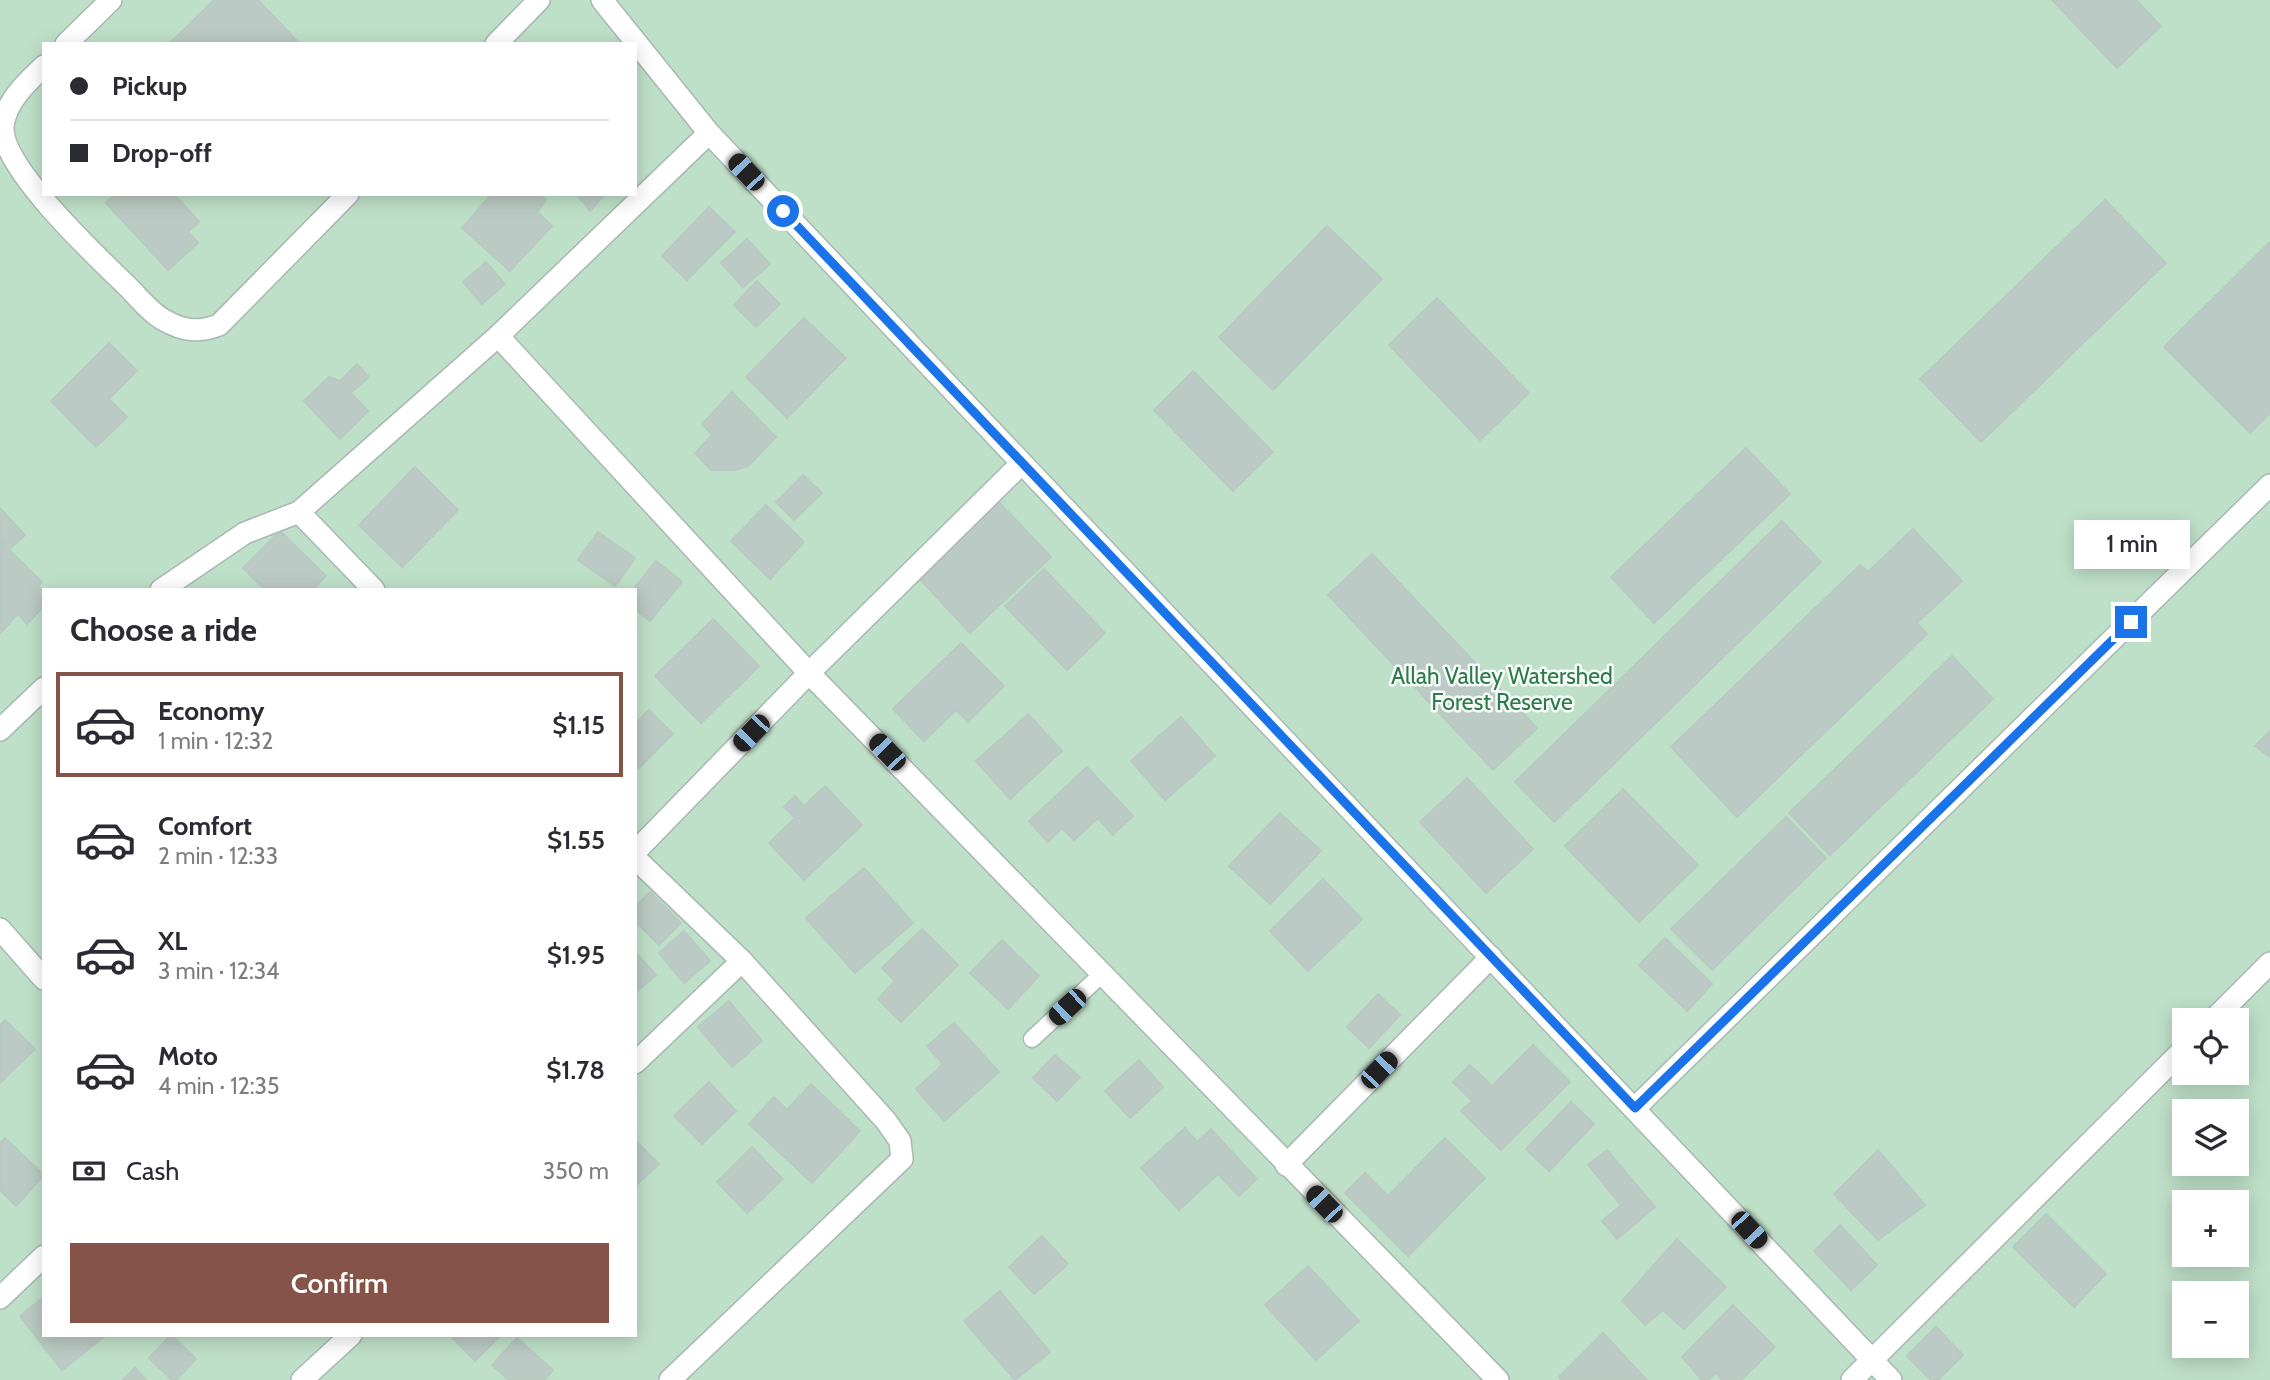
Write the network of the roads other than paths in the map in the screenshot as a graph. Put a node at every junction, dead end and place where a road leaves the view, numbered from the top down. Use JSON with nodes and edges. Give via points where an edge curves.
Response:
{"nodes":[{"id":1,"x":111,"y":0,"type":"edge"},
{"id":2,"x":539,"y":0,"type":"edge"},
{"id":3,"x":602,"y":0,"type":"edge"},
{"id":4,"x":68,"y":42,"type":"edge"},
{"id":5,"x":498,"y":42,"type":"edge"},
{"id":6,"x":636,"y":42,"type":"edge"},
{"id":7,"x":637,"y":44,"type":"edge"},
{"id":8,"x":42,"y":68,"type":"edge"},
{"id":9,"x":709,"y":133,"type":"junction"},
{"id":10,"x":346,"y":196,"type":"edge"},
{"id":11,"x":498,"y":336,"type":"junction"},
{"id":12,"x":1022,"y":463,"type":"junction"},
{"id":13,"x":2270,"y":485,"type":"edge"},
{"id":14,"x":299,"y":513,"type":"junction"},
{"id":15,"x":164,"y":588,"type":"edge"},
{"id":16,"x":372,"y":588,"type":"edge"},
{"id":17,"x":809,"y":673,"type":"junction"},
{"id":18,"x":42,"y":690,"type":"edge"},
{"id":19,"x":0,"y":730,"type":"edge"},
{"id":20,"x":637,"y":850,"type":"edge"},
{"id":21,"x":637,"y":860,"type":"edge"},
{"id":22,"x":0,"y":929,"type":"edge"},
{"id":23,"x":1492,"y":957,"type":"junction"},
{"id":24,"x":742,"y":961,"type":"junction"},
{"id":25,"x":2270,"y":963,"type":"edge"},
{"id":26,"x":1101,"y":975,"type":"junction"},
{"id":27,"x":42,"y":977,"type":"edge"},
{"id":28,"x":2225,"y":1008,"type":"edge"},
{"id":29,"x":1032,"y":1040,"type":"dead end"},
{"id":30,"x":637,"y":1061,"type":"edge"},
{"id":31,"x":2172,"y":1061,"type":"edge"},
{"id":32,"x":1635,"y":1108,"type":"junction"},
{"id":33,"x":1286,"y":1165,"type":"junction"},
{"id":34,"x":42,"y":1258,"type":"edge"},
{"id":35,"x":0,"y":1298,"type":"edge"},
{"id":36,"x":349,"y":1337,"type":"edge"},
{"id":37,"x":1872,"y":1360,"type":"junction"},
{"id":38,"x":302,"y":1380,"type":"edge"},
{"id":39,"x":670,"y":1380,"type":"edge"},
{"id":40,"x":1497,"y":1380,"type":"edge"},
{"id":41,"x":1852,"y":1380,"type":"edge"},
{"id":42,"x":1891,"y":1380,"type":"edge"}],
"edges":[{"from":1,"to":4,"type":"street"},
{"from":2,"to":5,"type":"street"},
{"from":3,"to":6,"type":"street"},
{"from":7,"to":9,"type":"street"},
{"from":8,"to":10,"type":"street","via":[[17,93],[3,127],[7,148],[20,171],[69,230],[161,319],[182,328],[202,332],[219,325]]},
{"from":9,"to":11,"type":"street"},
{"from":9,"to":12,"type":"street"},
{"from":11,"to":14,"type":"street"},
{"from":11,"to":17,"type":"street"},
{"from":12,"to":17,"type":"street"},
{"from":12,"to":23,"type":"street"},
{"from":13,"to":32,"type":"street"},
{"from":14,"to":15,"type":"street","via":[[245,533]]},
{"from":14,"to":16,"type":"street"},
{"from":17,"to":20,"type":"street"},
{"from":17,"to":26,"type":"street"},
{"from":18,"to":19,"type":"street"},
{"from":21,"to":24,"type":"street"},
{"from":22,"to":27,"type":"street"},
{"from":23,"to":32,"type":"street"},
{"from":23,"to":33,"type":"street"},
{"from":24,"to":30,"type":"street"},
{"from":24,"to":39,"type":"street","via":[[886,1121],[900,1141],[902,1160]]},
{"from":25,"to":28,"type":"street"},
{"from":26,"to":29,"type":"lane"},
{"from":26,"to":33,"type":"street"},
{"from":31,"to":37,"type":"street"},
{"from":32,"to":37,"type":"street"},
{"from":33,"to":40,"type":"street"},
{"from":34,"to":35,"type":"street"},
{"from":36,"to":38,"type":"street"},
{"from":37,"to":41,"type":"street"},
{"from":37,"to":42,"type":"street"}]}
